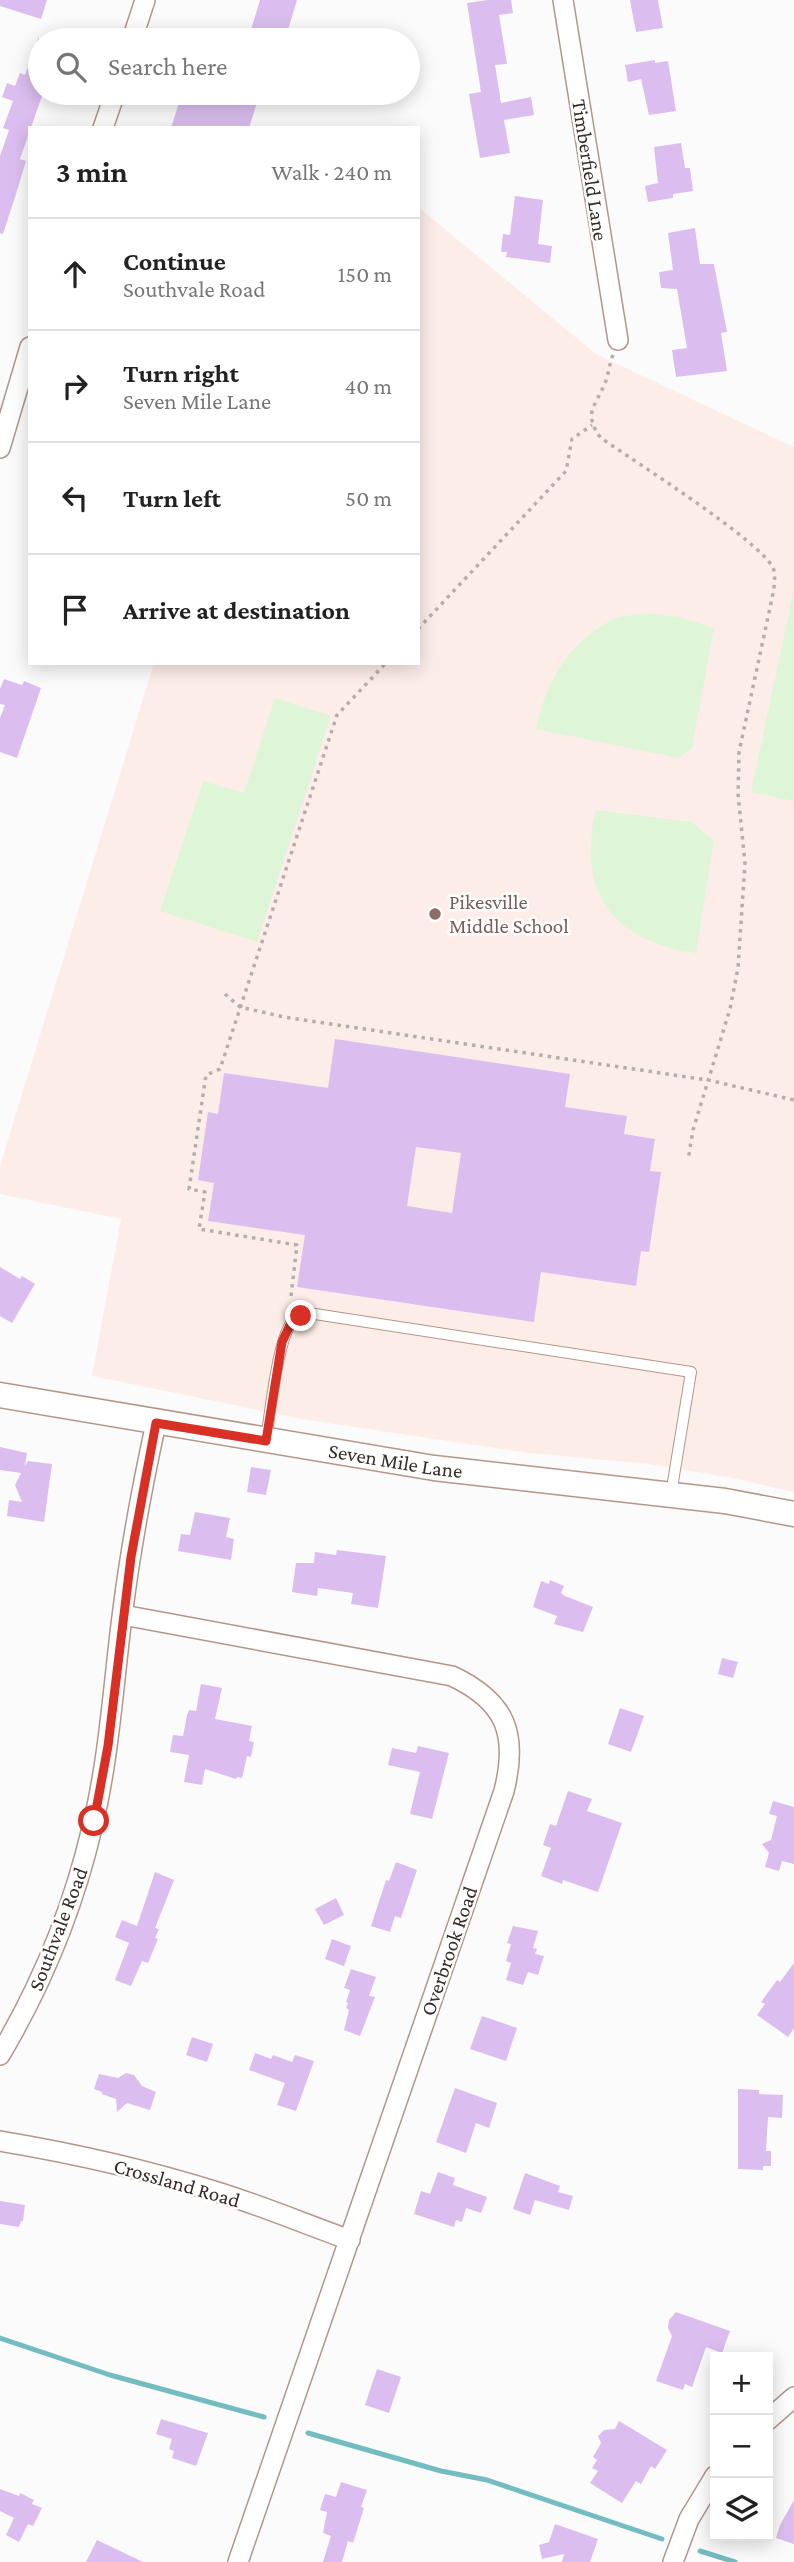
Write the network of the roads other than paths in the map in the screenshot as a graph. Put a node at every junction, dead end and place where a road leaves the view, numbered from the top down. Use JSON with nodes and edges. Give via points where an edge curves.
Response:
{"nodes":[{"id":1,"x":145,"y":0,"type":"edge"},
{"id":2,"x":563,"y":0,"type":"edge"},
{"id":3,"x":136,"y":28,"type":"edge"},
{"id":4,"x":111,"y":105,"type":"edge"},
{"id":5,"x":104,"y":126,"type":"edge"},
{"id":6,"x":618,"y":340,"type":"road end"},
{"id":7,"x":28,"y":354,"type":"edge"},
{"id":8,"x":0,"y":448,"type":"edge"},
{"id":9,"x":0,"y":1395,"type":"edge"},
{"id":10,"x":156,"y":1423,"type":"junction"},
{"id":11,"x":266,"y":1441,"type":"junction"},
{"id":12,"x":671,"y":1494,"type":"junction"},
{"id":13,"x":794,"y":1514,"type":"edge"},
{"id":14,"x":122,"y":1615,"type":"junction"},
{"id":15,"x":0,"y":2054,"type":"edge"},
{"id":16,"x":0,"y":2141,"type":"edge"},
{"id":17,"x":350,"y":2240,"type":"junction"},
{"id":18,"x":794,"y":2397,"type":"edge"},
{"id":19,"x":773,"y":2416,"type":"edge"},
{"id":20,"x":714,"y":2478,"type":"edge"},
{"id":21,"x":238,"y":2562,"type":"edge"},
{"id":22,"x":673,"y":2562,"type":"edge"}],
"edges":[{"from":1,"to":3,"type":"street"},
{"from":2,"to":6,"type":"street","name":"Timberfield Lane"},
{"from":4,"to":5,"type":"street"},
{"from":7,"to":8,"type":"street"},
{"from":9,"to":10,"type":"street","name":"Seven Mile Lane"},
{"from":10,"to":11,"type":"street","name":"Seven Mile Lane"},
{"from":10,"to":14,"type":"street","name":"Southvale Road"},
{"from":11,"to":12,"type":"street","name":"Seven Mile Lane","via":[[434,1468]]},
{"from":11,"to":12,"type":"lane","via":[[282,1342],[292,1321],[315,1314],[691,1372]]},
{"from":12,"to":13,"type":"street","name":"Seven Mile Lane"},
{"from":14,"to":15,"type":"street","name":"Southvale Road","via":[[108,1746],[93,1827],[53,1953]]},
{"from":14,"to":17,"type":"street","name":"Overbrook Road","via":[[452,1676],[485,1696],[507,1729],[510,1768],[504,1791]]},
{"from":16,"to":17,"type":"street","name":"Crossland Road","via":[[173,2178]]},
{"from":17,"to":21,"type":"street","name":"Overbrook Road"},
{"from":18,"to":19,"type":"street"},
{"from":20,"to":22,"type":"street","via":[[689,2519]]}]}
